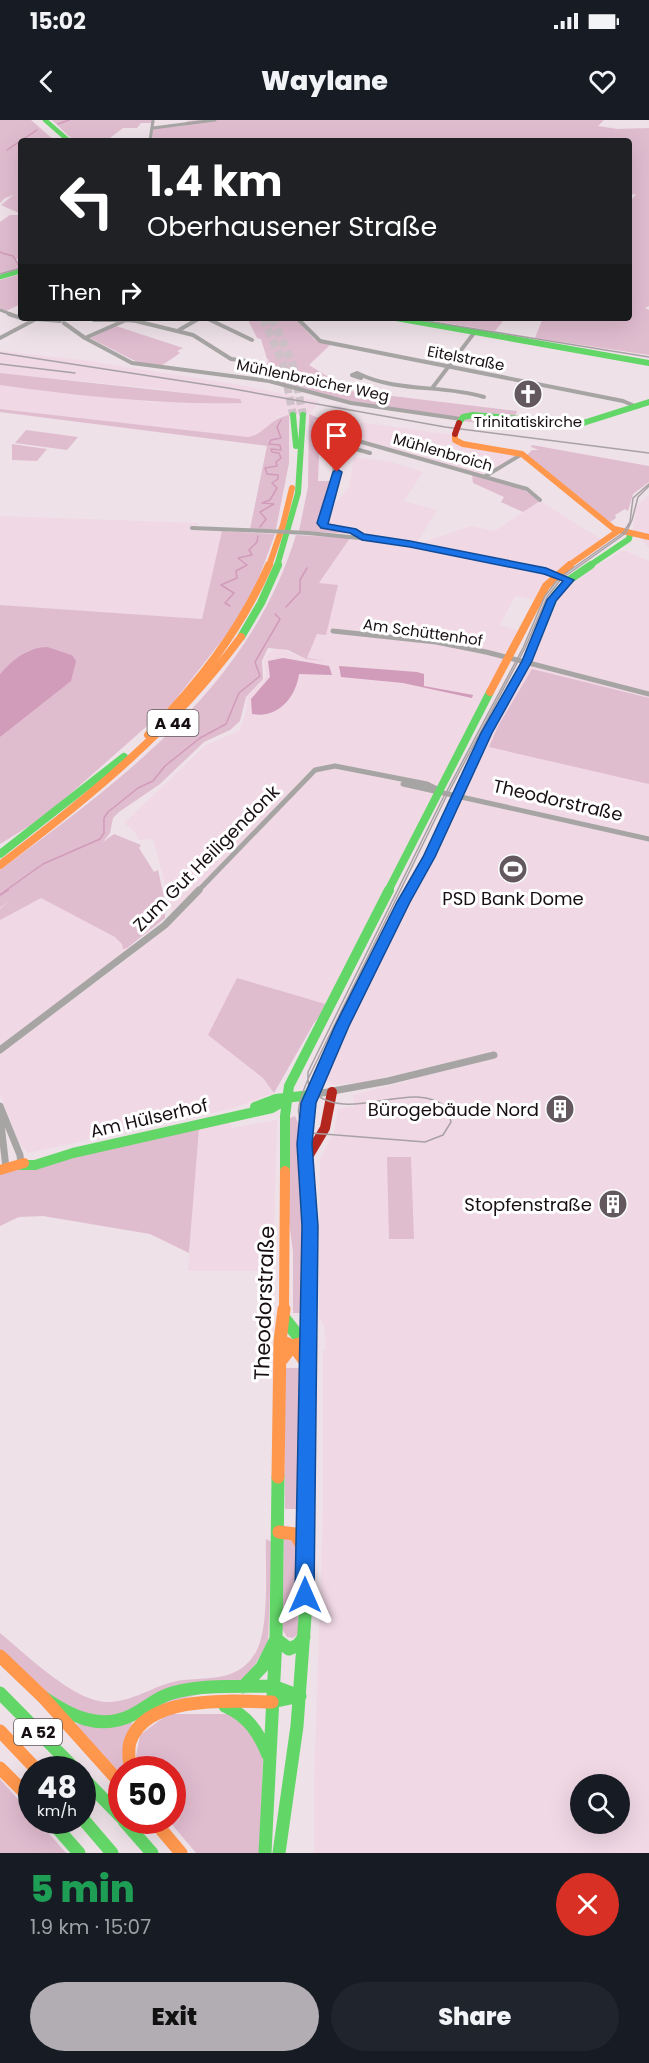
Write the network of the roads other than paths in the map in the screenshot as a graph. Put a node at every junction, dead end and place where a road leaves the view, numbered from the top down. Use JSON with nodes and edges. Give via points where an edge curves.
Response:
{"nodes":[{"id":1,"x":35,"y":120,"type":"edge"},
{"id":2,"x":45,"y":120,"type":"edge"},
{"id":3,"x":153,"y":120,"type":"edge"},
{"id":4,"x":215,"y":120,"type":"edge"},
{"id":5,"x":153,"y":128,"type":"junction"},
{"id":6,"x":55,"y":138,"type":"edge"},
{"id":7,"x":66,"y":138,"type":"edge"},
{"id":8,"x":151,"y":138,"type":"edge"},
{"id":9,"x":18,"y":272,"type":"edge"},
{"id":10,"x":0,"y":277,"type":"edge"},
{"id":11,"x":0,"y":310,"type":"edge"},
{"id":12,"x":18,"y":317,"type":"edge"},
{"id":13,"x":32,"y":321,"type":"edge"},
{"id":14,"x":64,"y":321,"type":"edge"},
{"id":15,"x":124,"y":321,"type":"edge"},
{"id":16,"x":131,"y":321,"type":"edge"},
{"id":17,"x":195,"y":321,"type":"edge"},
{"id":18,"x":212,"y":321,"type":"edge"},
{"id":19,"x":300,"y":321,"type":"edge"},
{"id":20,"x":412,"y":321,"type":"edge"},
{"id":21,"x":179,"y":330,"type":"junction"},
{"id":22,"x":474,"y":333,"type":"junction"},
{"id":23,"x":0,"y":338,"type":"edge"},
{"id":24,"x":85,"y":338,"type":"junction"},
{"id":25,"x":252,"y":340,"type":"dead end"},
{"id":26,"x":262,"y":363,"type":"dead end"},
{"id":27,"x":649,"y":363,"type":"edge"},
{"id":28,"x":450,"y":367,"type":"junction"},
{"id":29,"x":361,"y":378,"type":"dead end"},
{"id":30,"x":433,"y":387,"type":"junction"},
{"id":31,"x":484,"y":397,"type":"dead end"},
{"id":32,"x":649,"y":402,"type":"edge"},
{"id":33,"x":637,"y":406,"type":"junction"},
{"id":34,"x":298,"y":415,"type":"tunnel mouth"},
{"id":35,"x":323,"y":419,"type":"dead end"},
{"id":36,"x":460,"y":421,"type":"junction"},
{"id":37,"x":335,"y":434,"type":"junction"},
{"id":38,"x":370,"y":453,"type":"dead end"},
{"id":39,"x":522,"y":454,"type":"junction"},
{"id":40,"x":334,"y":460,"type":"dead end"},
{"id":41,"x":484,"y":477,"type":"junction"},
{"id":42,"x":540,"y":500,"type":"dead end"},
{"id":43,"x":192,"y":528,"type":"dead end"},
{"id":44,"x":618,"y":531,"type":"junction"},
{"id":45,"x":287,"y":532,"type":"junction"},
{"id":46,"x":630,"y":534,"type":"junction"},
{"id":47,"x":362,"y":537,"type":"junction"},
{"id":48,"x":649,"y":537,"type":"edge"},
{"id":49,"x":556,"y":574,"type":"junction"},
{"id":50,"x":569,"y":580,"type":"junction"},
{"id":51,"x":333,"y":631,"type":"dead end"},
{"id":52,"x":511,"y":657,"type":"junction"},
{"id":53,"x":527,"y":661,"type":"junction"},
{"id":54,"x":649,"y":694,"type":"edge"},
{"id":55,"x":478,"y":720,"type":"junction"},
{"id":56,"x":486,"y":733,"type":"junction"},
{"id":57,"x":439,"y":790,"type":"junction"},
{"id":58,"x":458,"y":795,"type":"junction"},
{"id":59,"x":649,"y":839,"type":"edge"},
{"id":60,"x":0,"y":854,"type":"edge"},
{"id":61,"x":0,"y":865,"type":"edge"},
{"id":62,"x":393,"y":885,"type":"junction"},
{"id":63,"x":404,"y":902,"type":"junction"},
{"id":64,"x":0,"y":1050,"type":"edge"},
{"id":65,"x":494,"y":1055,"type":"dead end"},
{"id":66,"x":332,"y":1092,"type":"junction"},
{"id":67,"x":311,"y":1095,"type":"junction"},
{"id":68,"x":286,"y":1100,"type":"junction"},
{"id":69,"x":0,"y":1106,"type":"edge"},
{"id":70,"x":3,"y":1115,"type":"junction"},
{"id":71,"x":306,"y":1160,"type":"junction"},
{"id":72,"x":21,"y":1165,"type":"junction"},
{"id":73,"x":3,"y":1169,"type":"edge"},
{"id":74,"x":284,"y":1318,"type":"junction"},
{"id":75,"x":280,"y":1341,"type":"junction"},
{"id":76,"x":307,"y":1342,"type":"junction"},
{"id":77,"x":292,"y":1345,"type":"junction"},
{"id":78,"x":307,"y":1364,"type":"junction"},
{"id":79,"x":280,"y":1365,"type":"junction"},
{"id":80,"x":279,"y":1532,"type":"junction"},
{"id":81,"x":305,"y":1551,"type":"junction"},
{"id":82,"x":304,"y":1637,"type":"junction"},
{"id":83,"x":276,"y":1639,"type":"junction"},
{"id":84,"x":0,"y":1656,"type":"edge"},
{"id":85,"x":243,"y":1686,"type":"junction"},
{"id":86,"x":273,"y":1686,"type":"junction"},
{"id":87,"x":0,"y":1693,"type":"edge"},
{"id":88,"x":300,"y":1696,"type":"junction"},
{"id":89,"x":44,"y":1697,"type":"junction"},
{"id":90,"x":272,"y":1702,"type":"junction"},
{"id":91,"x":215,"y":1704,"type":"junction"},
{"id":92,"x":0,"y":1731,"type":"edge"},
{"id":93,"x":268,"y":1755,"type":"junction"},
{"id":94,"x":24,"y":1756,"type":"edge"},
{"id":95,"x":62,"y":1756,"type":"edge"},
{"id":96,"x":130,"y":1756,"type":"edge"},
{"id":97,"x":0,"y":1767,"type":"edge"},
{"id":98,"x":108,"y":1769,"type":"edge"},
{"id":99,"x":18,"y":1786,"type":"edge"},
{"id":100,"x":96,"y":1791,"type":"edge"},
{"id":101,"x":108,"y":1804,"type":"edge"},
{"id":102,"x":60,"y":1834,"type":"edge"},
{"id":103,"x":63,"y":1834,"type":"edge"},
{"id":104,"x":96,"y":1834,"type":"edge"},
{"id":105,"x":136,"y":1834,"type":"edge"},
{"id":106,"x":166,"y":1834,"type":"edge"},
{"id":107,"x":72,"y":1853,"type":"edge"},
{"id":108,"x":78,"y":1853,"type":"edge"},
{"id":109,"x":112,"y":1853,"type":"edge"},
{"id":110,"x":152,"y":1853,"type":"edge"},
{"id":111,"x":182,"y":1853,"type":"edge"},
{"id":112,"x":265,"y":1853,"type":"edge"},
{"id":113,"x":279,"y":1853,"type":"edge"}],
"edges":[{"from":1,"to":6,"type":"main road"},
{"from":2,"to":7,"type":"main road"},
{"from":3,"to":5,"type":"street"},
{"from":4,"to":5,"type":"street"},
{"from":5,"to":8,"type":"street"},
{"from":9,"to":10,"type":"main road"},
{"from":11,"to":12,"type":"street","name":"Mühlenbroicher Weg"},
{"from":13,"to":23,"type":"street"},
{"from":14,"to":24,"type":"street","name":"Mühlenbroicher Weg"},
{"from":15,"to":24,"type":"street"},
{"from":16,"to":21,"type":"street"},
{"from":17,"to":21,"type":"street"},
{"from":18,"to":25,"type":"street"},
{"from":19,"to":28,"type":"street","name":"Eitelstraße","via":[[320,341]]},
{"from":20,"to":22,"type":"main road"},
{"from":21,"to":26,"type":"street","via":[[210,344],[227,358]]},
{"from":22,"to":27,"type":"main road"},
{"from":22,"to":28,"type":"street"},
{"from":24,"to":36,"type":"street","name":"Mühlenbroicher Weg","via":[[132,363],[270,381],[351,403]]},
{"from":28,"to":30,"type":"street"},
{"from":28,"to":33,"type":"street","name":"Eitelstraße"},
{"from":29,"to":30,"type":"street"},
{"from":30,"to":31,"type":"street"},
{"from":32,"to":33,"type":"main road"},
{"from":33,"to":36,"type":"main road","via":[[580,424],[476,415]]},
{"from":34,"to":45,"type":"main road","number":"A 44","via":[[303,465]]},
{"from":35,"to":37,"type":"street","name":"Mühlenbroich","via":[[325,430]]},
{"from":36,"to":39,"type":"main road","bridge":true,"via":[[455,440]]},
{"from":37,"to":38,"type":"street","name":"Mühlenbroich","via":[[330,442]]},
{"from":37,"to":41,"type":"street","name":"Mühlenbroich"},
{"from":39,"to":41,"type":"street"},
{"from":39,"to":44,"type":"main road"},
{"from":40,"to":47,"type":"street","via":[[336,482],[328,495],[322,524]]},
{"from":41,"to":42,"type":"street","name":"Mühlenbroich","via":[[526,489]]},
{"from":43,"to":47,"type":"street","bridge":true},
{"from":44,"to":46,"type":"main road"},
{"from":44,"to":49,"type":"main road","name":"Theodorstraße"},
{"from":45,"to":60,"type":"main road","number":"A 44","via":[[248,612],[185,698],[97,781]]},
{"from":45,"to":61,"type":"main road","number":"A 44","via":[[274,581],[258,613],[194,700],[104,786]]},
{"from":46,"to":48,"type":"main road"},
{"from":46,"to":50,"type":"main road","name":"Theodorstraße","via":[[628,540]]},
{"from":47,"to":49,"type":"street"},
{"from":49,"to":50,"type":"street"},
{"from":49,"to":52,"type":"main road","name":"Theodorstraße"},
{"from":50,"to":53,"type":"main road","name":"Theodorstraße","via":[[552,600]]},
{"from":51,"to":52,"type":"street","name":"Am Schüttenhof","via":[[436,642]]},
{"from":52,"to":53,"type":"street"},
{"from":52,"to":55,"type":"main road","name":"Theodorstraße"},
{"from":53,"to":54,"type":"street"},
{"from":53,"to":56,"type":"main road","name":"Theodorstraße"},
{"from":55,"to":56,"type":"main road","via":[[477,731]]},
{"from":55,"to":57,"type":"main road","name":"Theodorstraße"},
{"from":56,"to":58,"type":"main road","name":"Theodorstraße"},
{"from":57,"to":58,"type":"street","name":"Theodorstraße"},
{"from":57,"to":62,"type":"main road","name":"Theodorstraße"},
{"from":57,"to":64,"type":"street","name":"Zum Gut Heiligendonk","via":[[422,790],[334,766],[311,773],[165,925]]},
{"from":58,"to":59,"type":"street","name":"Theodorstraße"},
{"from":58,"to":63,"type":"main road","name":"Theodorstraße"},
{"from":62,"to":63,"type":"main road","via":[[392,896]]},
{"from":62,"to":68,"type":"main road","name":"Theodorstraße","via":[[289,1086]]},
{"from":63,"to":67,"type":"main road","name":"Theodorstraße"},
{"from":65,"to":66,"type":"street"},
{"from":66,"to":67,"type":"street"},
{"from":66,"to":71,"type":"main road","via":[[325,1128]]},
{"from":67,"to":68,"type":"main road","name":"Am Hülserhof"},
{"from":67,"to":71,"type":"main road","name":"Theodorstraße","via":[[305,1130]]},
{"from":68,"to":72,"type":"main road","name":"Am Hülserhof","via":[[44,1163]]},
{"from":68,"to":74,"type":"main road","name":"Theodorstraße"},
{"from":69,"to":70,"type":"street"},
{"from":70,"to":72,"type":"street"},
{"from":70,"to":73,"type":"street"},
{"from":71,"to":76,"type":"main road","name":"Theodorstraße","via":[[310,1226]]},
{"from":72,"to":73,"type":"main road","name":"Am Hülserhof"},
{"from":74,"to":75,"type":"main road","name":"Theodorstraße"},
{"from":74,"to":76,"type":"main road"},
{"from":75,"to":77,"type":"main road"},
{"from":75,"to":79,"type":"main road","name":"Theodorstraße"},
{"from":76,"to":77,"type":"main road"},
{"from":76,"to":78,"type":"main road","name":"Theodorstraße"},
{"from":77,"to":78,"type":"main road"},
{"from":77,"to":79,"type":"main road"},
{"from":78,"to":81,"type":"main road","name":"Theodorstraße"},
{"from":79,"to":80,"type":"main road","name":"Theodorstraße"},
{"from":80,"to":81,"type":"main road","via":[[295,1534]]},
{"from":80,"to":83,"type":"main road","name":"Theodorstraße"},
{"from":81,"to":82,"type":"main road","name":"Theodorstraße"},
{"from":82,"to":83,"type":"main road","via":[[289,1648]]},
{"from":82,"to":88,"type":"main road","name":"Theodorstraße"},
{"from":83,"to":85,"type":"main road","via":[[262,1666]]},
{"from":83,"to":86,"type":"main road","name":"Theodorstraße"},
{"from":84,"to":89,"type":"main road"},
{"from":85,"to":86,"type":"main road"},
{"from":85,"to":89,"type":"main road","via":[[172,1693],[129,1717],[107,1723],[80,1720]]},
{"from":86,"to":88,"type":"main road"},
{"from":86,"to":90,"type":"main road","name":"Theodorstraße"},
{"from":87,"to":95,"type":"main road","number":"A 52"},
{"from":88,"to":90,"type":"main road"},
{"from":88,"to":113,"type":"main road","name":"Theodorstraße"},
{"from":89,"to":98,"type":"main road"},
{"from":90,"to":91,"type":"main road"},
{"from":90,"to":93,"type":"main road","name":"Theodorstraße"},
{"from":91,"to":93,"type":"main road","via":[[247,1716],[256,1726]]},
{"from":91,"to":96,"type":"main road","via":[[165,1708],[143,1721],[130,1743]]},
{"from":92,"to":94,"type":"main road","number":"A 52"},
{"from":93,"to":112,"type":"main road","name":"Theodorstraße"},
{"from":97,"to":99,"type":"main road"},
{"from":100,"to":101,"type":"main road"},
{"from":102,"to":107,"type":"main road"},
{"from":103,"to":108,"type":"main road"},
{"from":104,"to":109,"type":"main road"},
{"from":105,"to":110,"type":"main road"},
{"from":106,"to":111,"type":"main road"}]}
